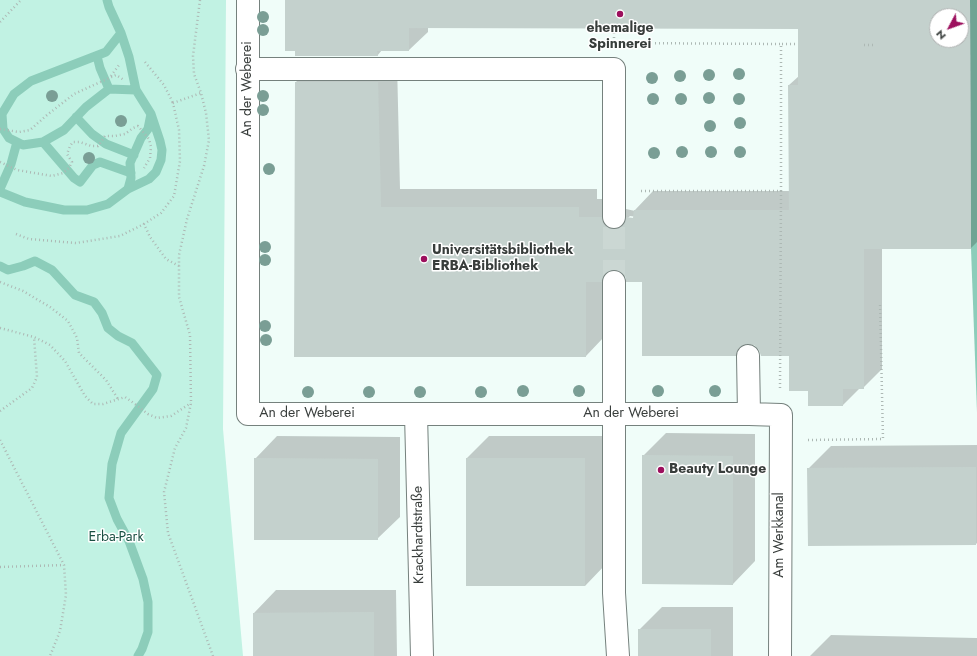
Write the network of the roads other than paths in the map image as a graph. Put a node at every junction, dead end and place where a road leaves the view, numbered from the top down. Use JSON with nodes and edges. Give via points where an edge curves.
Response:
{"nodes":[{"id":1,"x":248,"y":0,"type":"edge"},
{"id":2,"x":248,"y":69,"type":"junction"},
{"id":3,"x":614,"y":217,"type":"tunnel mouth"},
{"id":4,"x":614,"y":282,"type":"tunnel mouth"},
{"id":5,"x":748,"y":356,"type":"dead end"},
{"id":6,"x":416,"y":414,"type":"junction"},
{"id":7,"x":614,"y":414,"type":"junction"},
{"id":8,"x":749,"y":414,"type":"junction"},
{"id":9,"x":781,"y":415,"type":"joint"},
{"id":10,"x":422,"y":656,"type":"edge"},
{"id":11,"x":618,"y":656,"type":"edge"},
{"id":12,"x":780,"y":656,"type":"edge"}],
"edges":[{"from":1,"to":2,"type":"street","name":"An der Weberei"},
{"from":2,"to":3,"type":"street","via":[[614,69]]},
{"from":2,"to":6,"type":"street","name":"An der Weberei","via":[[248,414]]},
{"from":4,"to":7,"type":"street"},
{"from":5,"to":8,"type":"street"},
{"from":6,"to":7,"type":"street","name":"An der Weberei"},
{"from":6,"to":10,"type":"street","name":"Krackhardtstraße"},
{"from":7,"to":8,"type":"street","name":"An der Weberei"},
{"from":7,"to":11,"type":"street","via":[[614,593]]},
{"from":8,"to":9,"type":"street","name":"An der Weberei"},
{"from":9,"to":12,"type":"street","name":"Am Werkkanal"}]}
